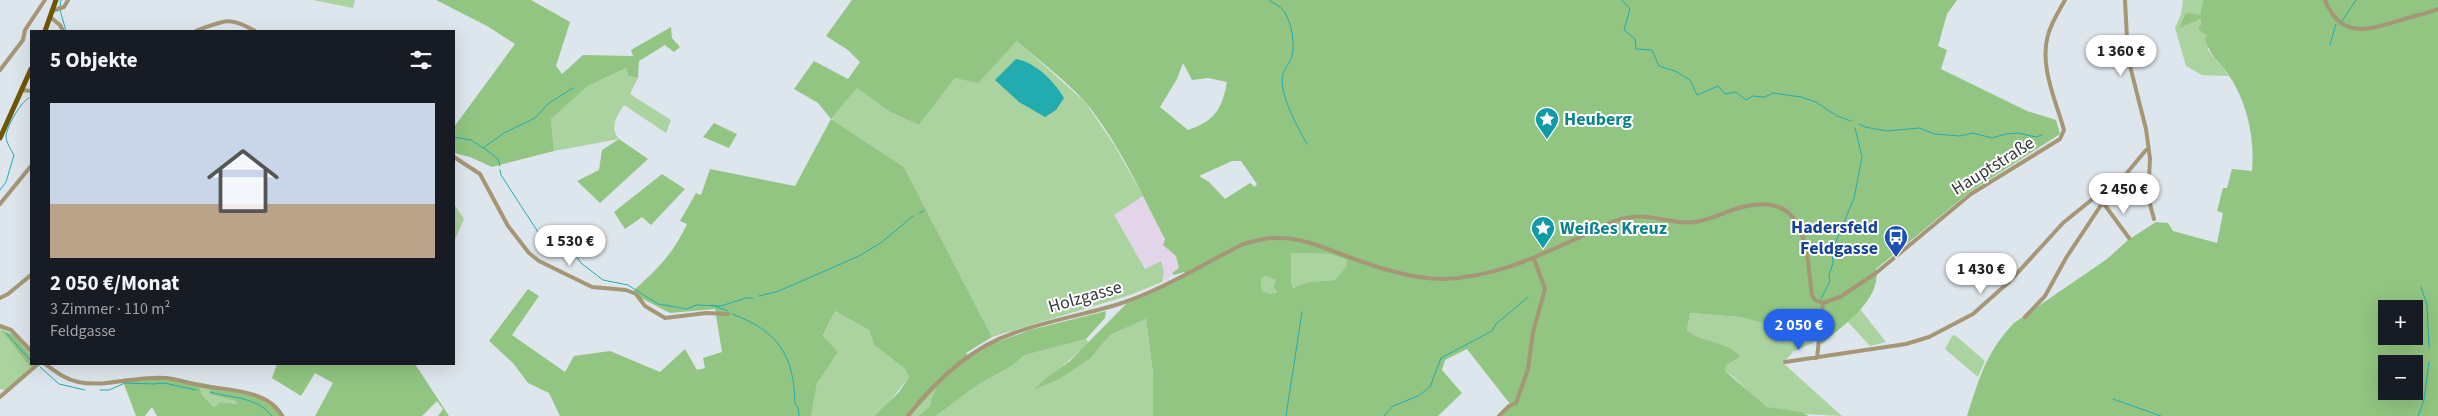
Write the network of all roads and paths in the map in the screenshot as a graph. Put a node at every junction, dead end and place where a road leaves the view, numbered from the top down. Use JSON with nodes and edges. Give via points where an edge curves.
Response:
{"nodes":[{"id":1,"x":45,"y":0,"type":"edge"},
{"id":2,"x":56,"y":0,"type":"edge"},
{"id":3,"x":68,"y":0,"type":"edge"},
{"id":4,"x":2065,"y":0,"type":"edge"},
{"id":5,"x":2125,"y":0,"type":"edge"},
{"id":6,"x":2325,"y":0,"type":"edge"},
{"id":7,"x":2438,"y":9,"type":"edge"},
{"id":8,"x":53,"y":13,"type":"junction"},
{"id":9,"x":45,"y":30,"type":"edge"},
{"id":10,"x":62,"y":30,"type":"edge"},
{"id":11,"x":199,"y":30,"type":"edge"},
{"id":12,"x":253,"y":30,"type":"edge"},
{"id":13,"x":0,"y":70,"type":"edge"},
{"id":14,"x":30,"y":70,"type":"edge"},
{"id":15,"x":22,"y":90,"type":"junction"},
{"id":16,"x":30,"y":91,"type":"edge"},
{"id":17,"x":0,"y":138,"type":"edge"},
{"id":18,"x":2149,"y":150,"type":"junction"},
{"id":19,"x":455,"y":158,"type":"edge"},
{"id":20,"x":30,"y":167,"type":"edge"},
{"id":21,"x":2115,"y":184,"type":"junction"},
{"id":22,"x":0,"y":204,"type":"edge"},
{"id":23,"x":2104,"y":204,"type":"junction"},
{"id":24,"x":2154,"y":219,"type":"dead end"},
{"id":25,"x":2129,"y":238,"type":"dead end"},
{"id":26,"x":1534,"y":259,"type":"junction"},
{"id":27,"x":551,"y":261,"type":"dead end"},
{"id":28,"x":550,"y":266,"type":"junction"},
{"id":29,"x":30,"y":276,"type":"edge"},
{"id":30,"x":0,"y":298,"type":"edge"},
{"id":31,"x":1823,"y":303,"type":"junction"},
{"id":32,"x":728,"y":314,"type":"dead end"},
{"id":33,"x":2025,"y":317,"type":"dead end"},
{"id":34,"x":0,"y":326,"type":"edge"},
{"id":35,"x":30,"y":350,"type":"edge"},
{"id":36,"x":1816,"y":358,"type":"junction"},
{"id":37,"x":1785,"y":362,"type":"dead end"},
{"id":38,"x":37,"y":365,"type":"edge"},
{"id":39,"x":46,"y":365,"type":"edge"},
{"id":40,"x":0,"y":397,"type":"edge"},
{"id":41,"x":282,"y":416,"type":"edge"},
{"id":42,"x":908,"y":416,"type":"edge"},
{"id":43,"x":1499,"y":416,"type":"edge"}],
"edges":[{"from":1,"to":13,"type":"street","via":[[25,30],[23,40]]},
{"from":2,"to":8,"type":"main road"},
{"from":3,"to":8,"type":"street","via":[[63,8]]},
{"from":4,"to":31,"type":"street","name":"Hauptstraße","via":[[2046,43],[2047,70],[2064,130],[2060,139],[1971,194],[1876,273],[1840,297]]},
{"from":5,"to":18,"type":"street","via":[[2128,64],[2141,104]]},
{"from":6,"to":7,"type":"street","via":[[2338,22],[2356,28],[2385,27]]},
{"from":8,"to":9,"type":"main road"},
{"from":8,"to":10,"type":"street"},
{"from":11,"to":12,"type":"street","via":[[227,20],[238,21]]},
{"from":14,"to":15,"type":"main road"},
{"from":15,"to":16,"type":"street"},
{"from":15,"to":17,"type":"main road"},
{"from":18,"to":21,"type":"street"},
{"from":18,"to":24,"type":"street","via":[[2148,197]]},
{"from":19,"to":28,"type":"street","via":[[480,174],[508,226],[529,253]]},
{"from":20,"to":22,"type":"street"},
{"from":21,"to":23,"type":"street"},
{"from":21,"to":36,"type":"street","via":[[2063,223],[2010,281],[1973,314],[1929,338]]},
{"from":23,"to":25,"type":"street"},
{"from":23,"to":33,"type":"street","via":[[2066,258],[2045,296]]},
{"from":26,"to":31,"type":"street","name":"Holzgasse","via":[[1612,222],[1632,217],[1686,223],[1741,207],[1771,206],[1787,212],[1798,224],[1807,244],[1812,295]]},
{"from":26,"to":42,"type":"street","name":"Holzgasse","via":[[1501,271],[1442,279],[1388,270],[1288,238],[1265,238],[1243,244],[1117,304],[996,340],[948,372]]},
{"from":26,"to":43,"type":"street","via":[[1545,289],[1533,332],[1528,369],[1516,404],[1508,406]]},
{"from":27,"to":28,"type":"street"},
{"from":28,"to":32,"type":"street","via":[[592,287],[636,294],[645,306],[665,318]]},
{"from":29,"to":30,"type":"street"},
{"from":31,"to":36,"type":"street"},
{"from":34,"to":35,"type":"street","via":[[10,330]]},
{"from":36,"to":37,"type":"street"},
{"from":38,"to":40,"type":"street"},
{"from":39,"to":41,"type":"street","via":[[78,382],[94,384],[166,378],[248,394],[274,406]]}]}
